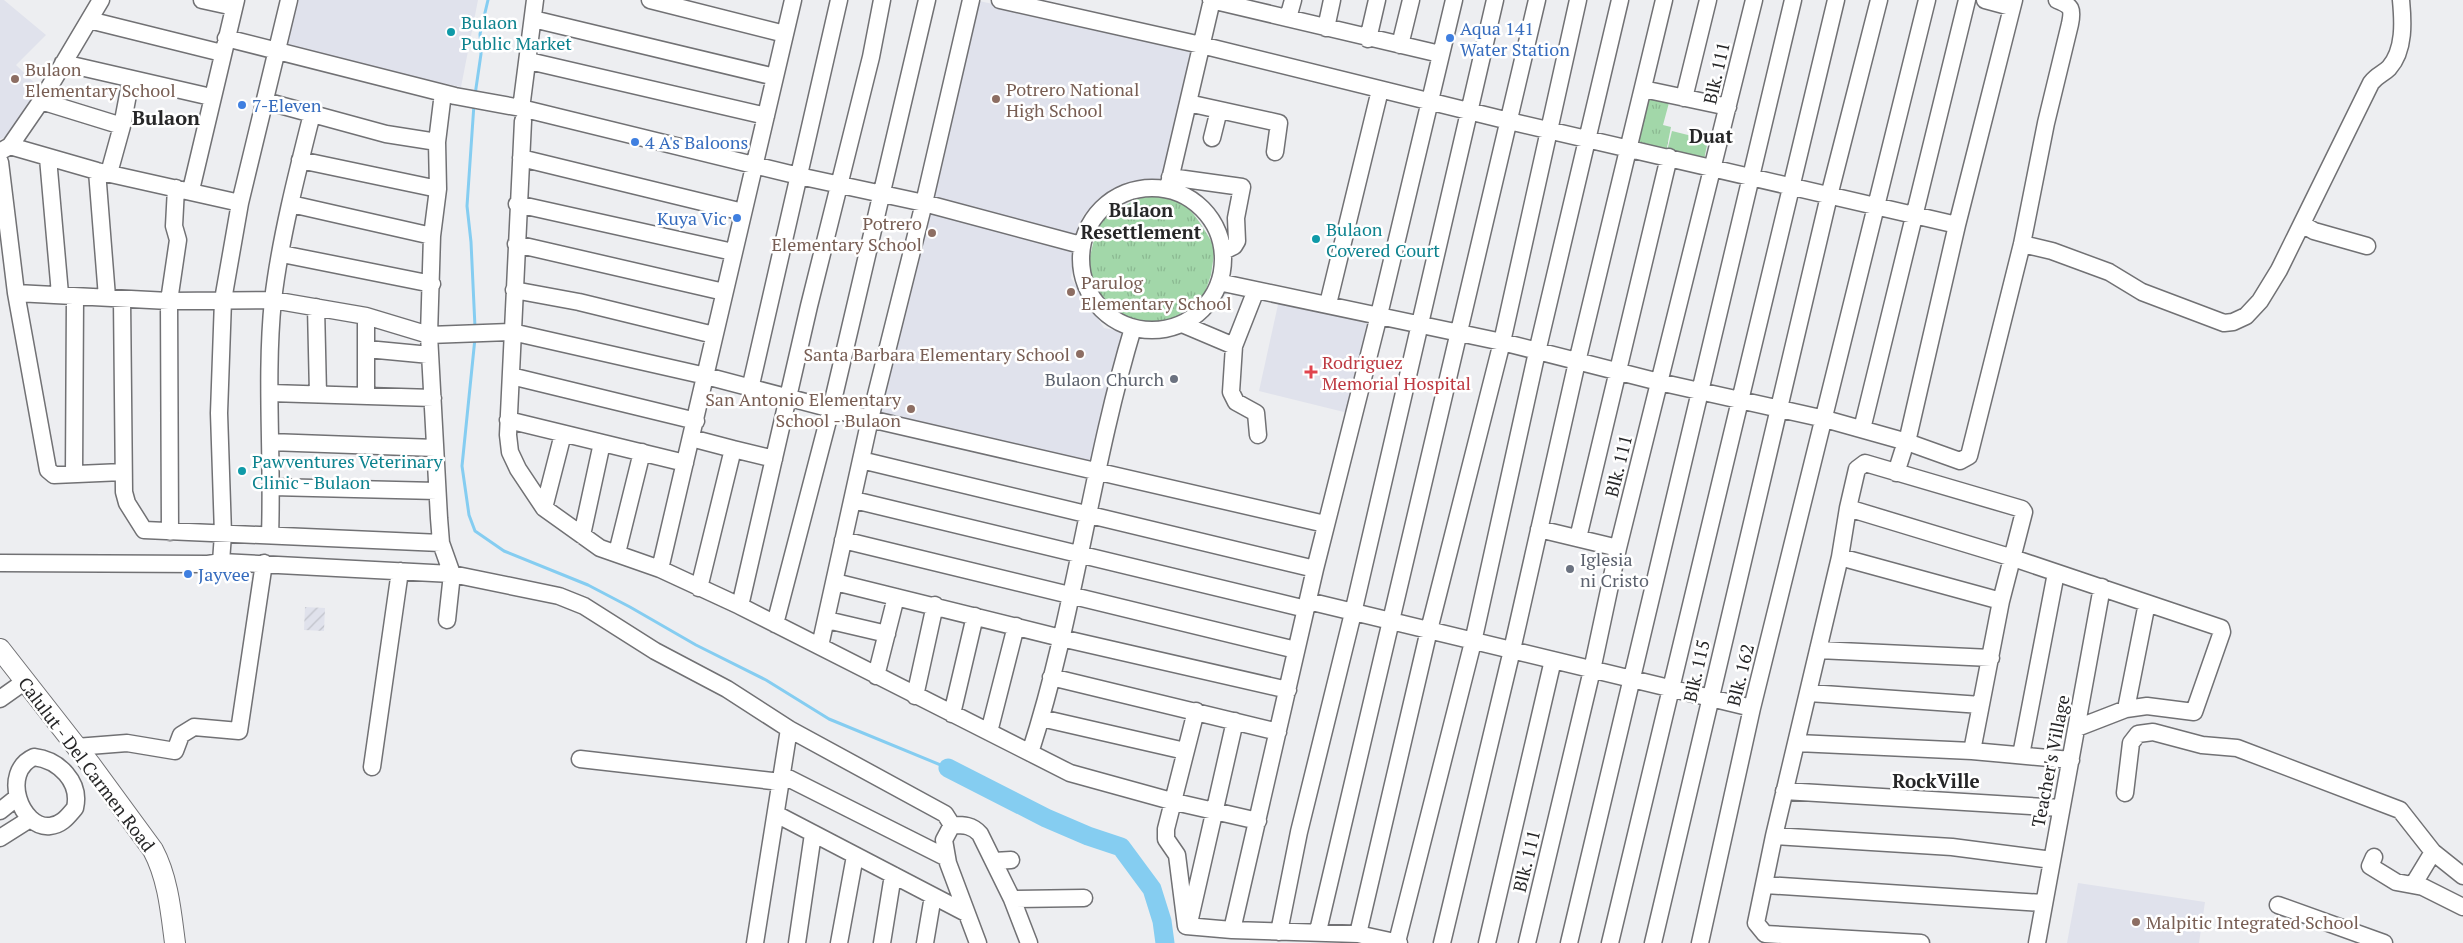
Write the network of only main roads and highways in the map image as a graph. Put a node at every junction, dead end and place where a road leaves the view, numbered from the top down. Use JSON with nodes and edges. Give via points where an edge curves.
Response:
{"nodes":[{"id":1,"x":2,"y":655,"type":"edge"},
{"id":2,"x":175,"y":943,"type":"edge"}],
"edges":[{"from":1,"to":2,"type":"main road","name":"Calulut - Del Carmen Road","via":[[146,838],[160,863]]}]}
